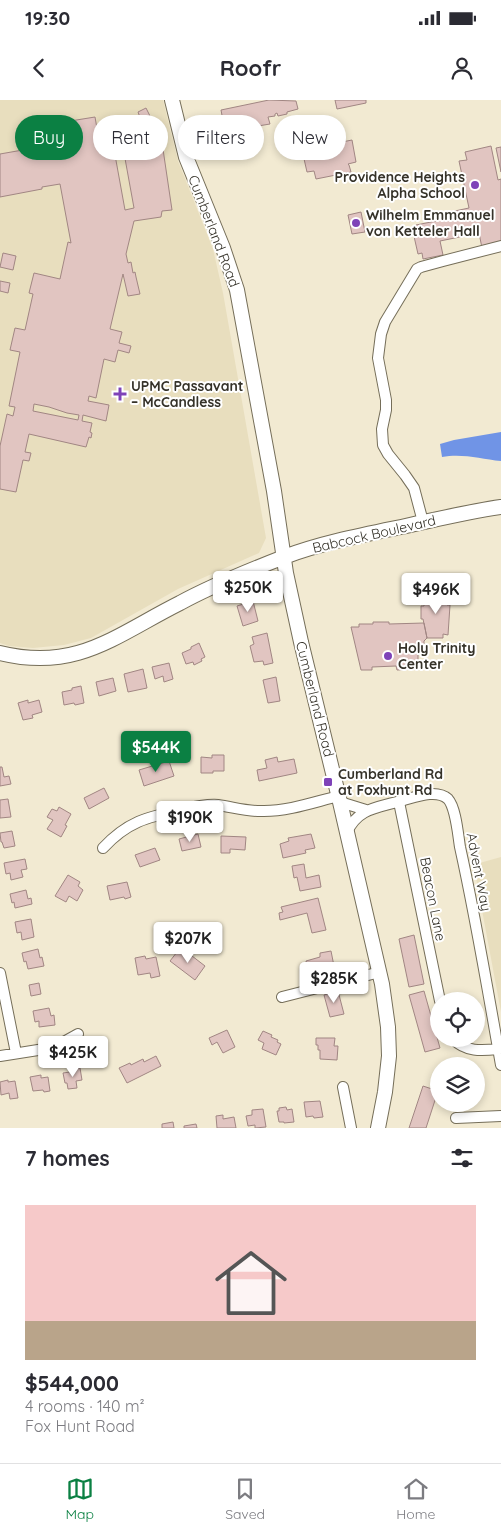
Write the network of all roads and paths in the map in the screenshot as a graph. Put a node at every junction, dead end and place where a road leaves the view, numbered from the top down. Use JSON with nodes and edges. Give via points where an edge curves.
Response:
{"nodes":[{"id":1,"x":172,"y":100,"type":"edge"},
{"id":2,"x":501,"y":246,"type":"edge"},
{"id":3,"x":501,"y":507,"type":"edge"},
{"id":4,"x":423,"y":522,"type":"junction"},
{"id":5,"x":284,"y":557,"type":"junction"},
{"id":6,"x":0,"y":653,"type":"edge"},
{"id":7,"x":340,"y":799,"type":"junction"},
{"id":8,"x":399,"y":802,"type":"junction"},
{"id":9,"x":366,"y":810,"type":"junction"},
{"id":10,"x":347,"y":832,"type":"junction"},
{"id":11,"x":103,"y":848,"type":"dead end"},
{"id":12,"x":380,"y":972,"type":"junction"},
{"id":13,"x":0,"y":973,"type":"edge"},
{"id":14,"x":438,"y":992,"type":"edge"},
{"id":15,"x":282,"y":997,"type":"dead end"},
{"id":16,"x":78,"y":1034,"type":"dead end"},
{"id":17,"x":465,"y":1047,"type":"edge"},
{"id":18,"x":498,"y":1049,"type":"junction"},
{"id":19,"x":16,"y":1053,"type":"junction"},
{"id":20,"x":0,"y":1056,"type":"edge"},
{"id":21,"x":501,"y":1065,"type":"edge"},
{"id":22,"x":343,"y":1087,"type":"dead end"},
{"id":23,"x":501,"y":1116,"type":"edge"},
{"id":24,"x":456,"y":1118,"type":"dead end"},
{"id":25,"x":381,"y":1124,"type":"edge"},
{"id":26,"x":351,"y":1128,"type":"edge"}],
"edges":[{"from":1,"to":5,"type":"main road","name":"Cumberland Road","via":[[186,157],[223,248],[236,290]]},
{"from":2,"to":4,"type":"street","via":[[421,267],[414,273],[381,334],[378,358],[386,400],[383,446],[414,488]]},
{"from":3,"to":4,"type":"main road","name":"Babcock Boulevard"},
{"from":4,"to":5,"type":"main road","name":"Babcock Boulevard"},
{"from":5,"to":6,"type":"main road","name":"Babcock Boulevard","via":[[198,593],[94,649],[50,658]]},
{"from":5,"to":7,"type":"main road","name":"Cumberland Road","via":[[301,642]]},
{"from":7,"to":9,"type":"street"},
{"from":7,"to":10,"type":"main road","name":"Cumberland Road"},
{"from":7,"to":11,"type":"street","via":[[273,811],[200,805],[135,822]]},
{"from":8,"to":9,"type":"street","name":"Advent Way"},
{"from":8,"to":14,"type":"street","name":"Beacon Lane"},
{"from":8,"to":18,"type":"street","name":"Advent Way","via":[[438,794],[451,804]]},
{"from":9,"to":10,"type":"street","via":[[353,820]]},
{"from":10,"to":12,"type":"main road","name":"Cumberland Road"},
{"from":12,"to":15,"type":"street"},
{"from":12,"to":25,"type":"main road","name":"Cumberland Road","via":[[389,1044]]},
{"from":13,"to":19,"type":"street"},
{"from":16,"to":19,"type":"street","via":[[60,1044]]},
{"from":17,"to":18,"type":"street","via":[[472,1050]]},
{"from":18,"to":21,"type":"street","name":"Advent Way"},
{"from":19,"to":20,"type":"street"},
{"from":22,"to":26,"type":"street"},
{"from":23,"to":24,"type":"street"}]}
